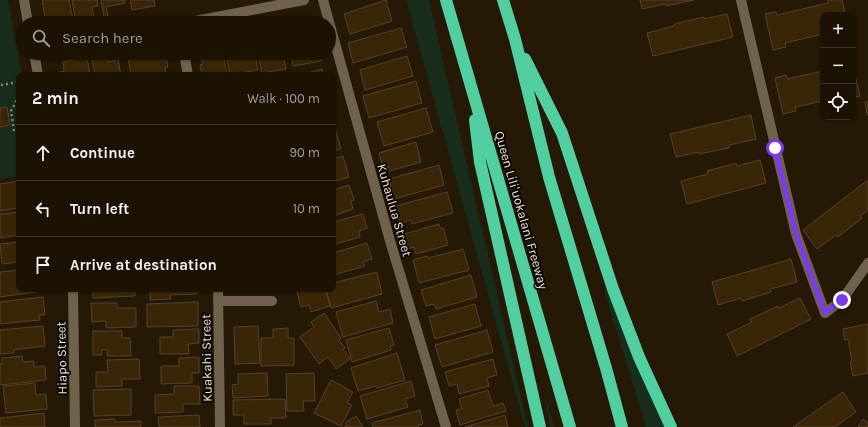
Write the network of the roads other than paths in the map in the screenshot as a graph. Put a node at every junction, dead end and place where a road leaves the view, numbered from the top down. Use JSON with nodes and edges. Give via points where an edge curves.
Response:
{"nodes":[{"id":1,"x":24,"y":0,"type":"edge"},
{"id":2,"x":304,"y":0,"type":"edge"},
{"id":3,"x":323,"y":0,"type":"edge"},
{"id":4,"x":446,"y":0,"type":"edge"},
{"id":5,"x":503,"y":0,"type":"edge"},
{"id":6,"x":741,"y":0,"type":"edge"},
{"id":7,"x":27,"y":16,"type":"edge"},
{"id":8,"x":221,"y":16,"type":"edge"},
{"id":9,"x":327,"y":16,"type":"edge"},
{"id":10,"x":515,"y":39,"type":"junction"},
{"id":11,"x":336,"y":47,"type":"edge"},
{"id":12,"x":35,"y":60,"type":"edge"},
{"id":13,"x":185,"y":60,"type":"edge"},
{"id":14,"x":37,"y":72,"type":"edge"},
{"id":15,"x":187,"y":72,"type":"edge"},
{"id":16,"x":472,"y":89,"type":"junction"},
{"id":17,"x":868,"y":263,"type":"edge"},
{"id":18,"x":73,"y":292,"type":"edge"},
{"id":19,"x":218,"y":292,"type":"edge"},
{"id":20,"x":218,"y":301,"type":"junction"},
{"id":21,"x":272,"y":301,"type":"dead end"},
{"id":22,"x":74,"y":427,"type":"edge"},
{"id":23,"x":220,"y":427,"type":"edge"},
{"id":24,"x":446,"y":427,"type":"edge"},
{"id":25,"x":540,"y":427,"type":"edge"},
{"id":26,"x":570,"y":427,"type":"edge"},
{"id":27,"x":622,"y":427,"type":"edge"},
{"id":28,"x":671,"y":427,"type":"edge"}],
"edges":[{"from":1,"to":7,"type":"street"},
{"from":2,"to":8,"type":"street"},
{"from":3,"to":9,"type":"street","name":"Kuhaulua Street"},
{"from":4,"to":16,"type":"highway","name":"Queen Liliʻuokalani Freeway"},
{"from":5,"to":10,"type":"highway"},
{"from":6,"to":17,"type":"street","via":[[796,234],[825,313],[842,300]]},
{"from":10,"to":27,"type":"highway","via":[[549,177]]},
{"from":10,"to":28,"type":"highway","via":[[562,133],[612,289]]},
{"from":11,"to":24,"type":"street","name":"Kuhaulua Street","via":[[390,241]]},
{"from":12,"to":14,"type":"street"},
{"from":13,"to":15,"type":"street"},
{"from":16,"to":25,"type":"highway","via":[[480,162]]},
{"from":16,"to":26,"type":"highway","name":"Queen Liliʻuokalani Freeway"},
{"from":18,"to":22,"type":"street","name":"Hiapo Street"},
{"from":19,"to":20,"type":"street","name":"Kuakahi Street"},
{"from":20,"to":21,"type":"street"},
{"from":20,"to":23,"type":"street","name":"Kuakahi Street"}]}
